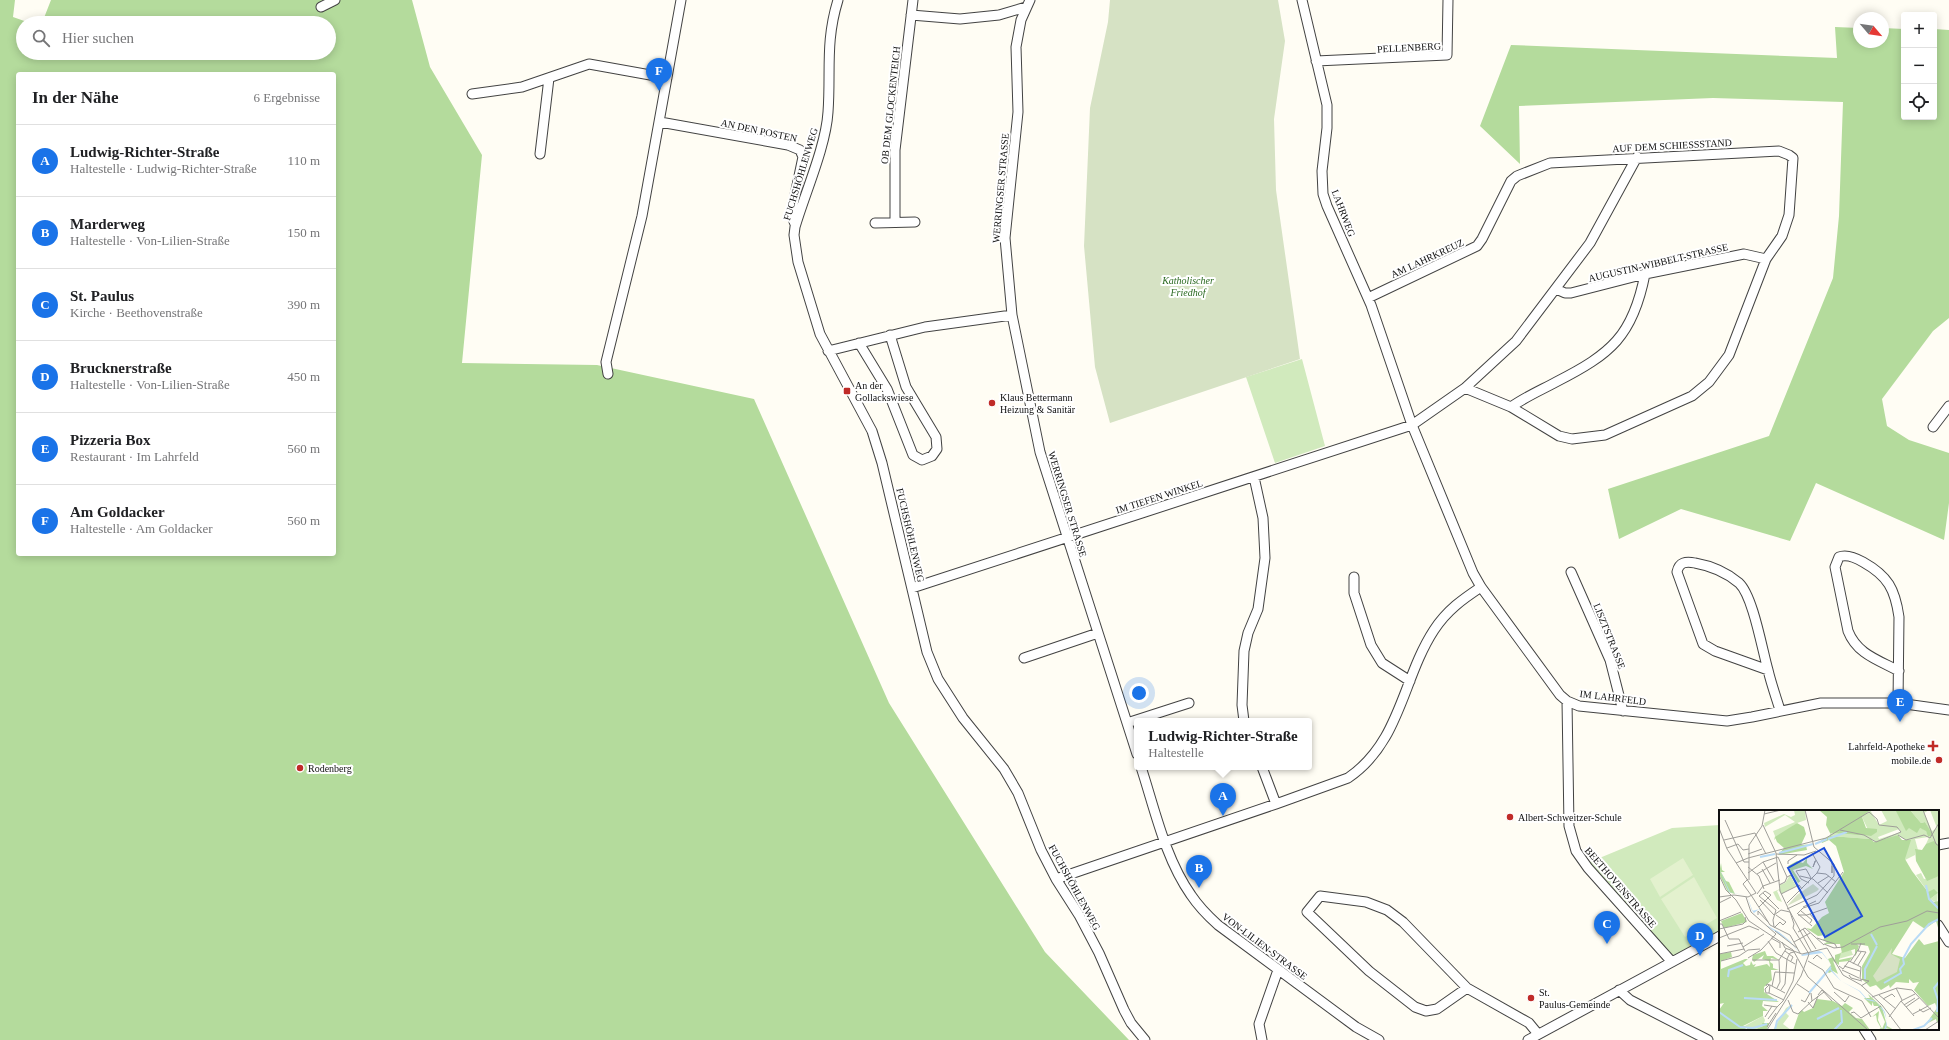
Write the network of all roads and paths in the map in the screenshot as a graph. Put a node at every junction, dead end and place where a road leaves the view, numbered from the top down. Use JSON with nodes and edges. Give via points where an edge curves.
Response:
{"nodes":[{"id":1,"x":335,"y":0,"type":"edge"},
{"id":2,"x":681,"y":0,"type":"edge"},
{"id":3,"x":838,"y":0,"type":"edge"},
{"id":4,"x":913,"y":0,"type":"edge"},
{"id":5,"x":1302,"y":0,"type":"edge"},
{"id":6,"x":1448,"y":0,"type":"edge"},
{"id":7,"x":1028,"y":4,"type":"edge"},
{"id":8,"x":321,"y":7,"type":"dead end"},
{"id":9,"x":911,"y":14,"type":"junction"},
{"id":10,"x":1316,"y":61,"type":"junction"},
{"id":11,"x":549,"y":78,"type":"junction"},
{"id":12,"x":667,"y":78,"type":"junction"},
{"id":13,"x":472,"y":94,"type":"dead end"},
{"id":14,"x":660,"y":122,"type":"junction"},
{"id":15,"x":540,"y":154,"type":"dead end"},
{"id":16,"x":1638,"y":157,"type":"junction"},
{"id":17,"x":1550,"y":163,"type":"joint"},
{"id":18,"x":895,"y":222,"type":"junction"},
{"id":19,"x":915,"y":222,"type":"dead end"},
{"id":20,"x":875,"y":223,"type":"dead end"},
{"id":21,"x":795,"y":224,"type":"junction"},
{"id":22,"x":1766,"y":259,"type":"junction"},
{"id":23,"x":1645,"y":274,"type":"junction"},
{"id":24,"x":1556,"y":290,"type":"junction"},
{"id":25,"x":1368,"y":298,"type":"junction"},
{"id":26,"x":1012,"y":314,"type":"junction"},
{"id":27,"x":890,"y":335,"type":"junction"},
{"id":28,"x":859,"y":343,"type":"junction"},
{"id":29,"x":828,"y":351,"type":"junction"},
{"id":30,"x":608,"y":374,"type":"dead end"},
{"id":31,"x":1465,"y":388,"type":"junction"},
{"id":32,"x":1949,"y":406,"type":"edge"},
{"id":33,"x":1511,"y":407,"type":"junction"},
{"id":34,"x":1412,"y":425,"type":"junction"},
{"id":35,"x":1933,"y":427,"type":"dead end"},
{"id":36,"x":1254,"y":477,"type":"junction"},
{"id":37,"x":1067,"y":539,"type":"junction"},
{"id":38,"x":1571,"y":572,"type":"dead end"},
{"id":39,"x":1354,"y":577,"type":"dead end"},
{"id":40,"x":1481,"y":587,"type":"junction"},
{"id":41,"x":912,"y":588,"type":"junction"},
{"id":42,"x":1098,"y":633,"type":"junction"},
{"id":43,"x":1024,"y":658,"type":"dead end"},
{"id":44,"x":1768,"y":670,"type":"junction"},
{"id":45,"x":1899,"y":671,"type":"junction"},
{"id":46,"x":1410,"y":680,"type":"junction"},
{"id":47,"x":1567,"y":701,"type":"junction"},
{"id":48,"x":1189,"y":703,"type":"dead end"},
{"id":49,"x":1898,"y":703,"type":"junction"},
{"id":50,"x":1780,"y":710,"type":"junction"},
{"id":51,"x":1949,"y":710,"type":"edge"},
{"id":52,"x":1623,"y":711,"type":"junction"},
{"id":53,"x":1142,"y":718,"type":"edge"},
{"id":54,"x":1244,"y":718,"type":"edge"},
{"id":55,"x":1134,"y":721,"type":"edge"},
{"id":56,"x":1127,"y":723,"type":"junction"},
{"id":57,"x":1134,"y":745,"type":"edge"},
{"id":58,"x":1142,"y":770,"type":"edge"},
{"id":59,"x":1263,"y":770,"type":"edge"},
{"id":60,"x":1276,"y":804,"type":"junction"},
{"id":61,"x":1166,"y":843,"type":"junction"},
{"id":62,"x":1949,"y":843,"type":"edge"},
{"id":63,"x":1939,"y":845,"type":"edge"},
{"id":64,"x":1056,"y":879,"type":"junction"},
{"id":65,"x":1939,"y":927,"type":"edge"},
{"id":66,"x":1719,"y":937,"type":"edge"},
{"id":67,"x":1949,"y":942,"type":"edge"},
{"id":68,"x":1671,"y":961,"type":"junction"},
{"id":69,"x":1278,"y":970,"type":"junction"},
{"id":70,"x":1467,"y":988,"type":"junction"},
{"id":71,"x":1619,"y":990,"type":"junction"},
{"id":72,"x":1865,"y":1030,"type":"edge"},
{"id":73,"x":1538,"y":1034,"type":"junction"},
{"id":74,"x":1145,"y":1040,"type":"edge"},
{"id":75,"x":1262,"y":1040,"type":"edge"},
{"id":76,"x":1379,"y":1040,"type":"edge"},
{"id":77,"x":1528,"y":1040,"type":"edge"},
{"id":78,"x":1708,"y":1040,"type":"edge"},
{"id":79,"x":1871,"y":1040,"type":"edge"}],
"edges":[{"from":1,"to":8,"type":"street"},
{"from":2,"to":12,"type":"street"},
{"from":3,"to":21,"type":"street","name":"FUCHSHÖHLENWEG","via":[[830,32],[828,113],[824,136]]},
{"from":4,"to":9,"type":"street","name":"OB DEM GLOCKENTEICH"},
{"from":5,"to":10,"type":"street","name":"LAHRWEG"},
{"from":6,"to":10,"type":"street","name":"PELLENBERG","via":[[1447,55]]},
{"from":7,"to":9,"type":"street","via":[[999,15],[960,19]]},
{"from":7,"to":26,"type":"street","name":"WERRINGSER STRASSE","via":[[1016,47],[1018,112],[1005,238]]},
{"from":9,"to":18,"type":"street","name":"OB DEM GLOCKENTEICH","via":[[895,150]]},
{"from":10,"to":25,"type":"street","name":"LAHRWEG","via":[[1326,105],[1323,194]]},
{"from":11,"to":12,"type":"street","via":[[589,64]]},
{"from":11,"to":13,"type":"street","via":[[522,87]]},
{"from":11,"to":15,"type":"street"},
{"from":12,"to":14,"type":"street"},
{"from":14,"to":21,"type":"street","name":"AN DEN POSTEN","via":[[788,145],[800,150],[803,157],[791,214]]},
{"from":14,"to":30,"type":"street","via":[[642,216],[606,362]]},
{"from":16,"to":17,"type":"street","name":"AUF DEM SCHIESSSTAND"},
{"from":16,"to":22,"type":"street","name":"AUF DEM SCHIESSSTAND","via":[[1779,150],[1793,158],[1790,216],[1782,236]]},
{"from":16,"to":24,"type":"street","name":"IM TIEFEN WINKEL","via":[[1590,243]]},
{"from":17,"to":25,"type":"street","name":"AM LAHRKREUZ","via":[[1517,176],[1511,181],[1477,246]]},
{"from":18,"to":19,"type":"street"},
{"from":18,"to":20,"type":"street"},
{"from":21,"to":29,"type":"street","name":"FUCHSHÖHLENWEG","via":[[798,262],[820,334]]},
{"from":22,"to":23,"type":"street","name":"AUGUSTIN-WIBBELT-STRASSE","via":[[1744,254]]},
{"from":22,"to":33,"type":"street","via":[[1729,354],[1709,382],[1692,396],[1605,435],[1572,439],[1559,436]]},
{"from":23,"to":24,"type":"street","name":"AUGUSTIN-WIBBELT-STRASSE","via":[[1571,293]]},
{"from":23,"to":33,"type":"street","via":[[1633,318],[1612,346],[1576,371],[1523,398]]},
{"from":24,"to":31,"type":"street","name":"IM TIEFEN WINKEL","via":[[1516,341]]},
{"from":25,"to":34,"type":"street","name":"LAHRWEG"},
{"from":26,"to":27,"type":"street"},
{"from":26,"to":37,"type":"street","name":"WERRINGSER STRASSE","via":[[1040,452]]},
{"from":27,"to":28,"type":"street"},
{"from":27,"to":28,"type":"street","via":[[906,387],[936,437],[937,449],[932,456],[922,460],[912,455],[887,389]]},
{"from":28,"to":29,"type":"street"},
{"from":29,"to":41,"type":"street","name":"FUCHSHÖHLENWEG","via":[[872,431]]},
{"from":31,"to":33,"type":"street"},
{"from":31,"to":34,"type":"street","name":"IM TIEFEN WINKEL"},
{"from":32,"to":35,"type":"street"},
{"from":34,"to":36,"type":"street","name":"IM TIEFEN WINKEL"},
{"from":34,"to":40,"type":"street","name":"IM LAHRFELD"},
{"from":36,"to":37,"type":"street","name":"IM TIEFEN WINKEL"},
{"from":36,"to":54,"type":"street","via":[[1263,518],[1264,558],[1258,609],[1244,651]]},
{"from":37,"to":41,"type":"street","name":"IM TIEFEN WINKEL"},
{"from":37,"to":42,"type":"street","name":"WERRINGSER STRASSE"},
{"from":38,"to":52,"type":"street","name":"LISZTSTRASSE","via":[[1610,660]]},
{"from":39,"to":46,"type":"street","via":[[1354,593],[1370,645],[1382,662]]},
{"from":40,"to":46,"type":"street","via":[[1455,604],[1444,616],[1425,644]]},
{"from":40,"to":47,"type":"street","name":"IM LAHRFELD","via":[[1560,696]]},
{"from":41,"to":64,"type":"street","name":"FUCHSHÖHLENWEG","via":[[928,652],[938,679],[963,718],[1004,769],[1018,793]]},
{"from":42,"to":43,"type":"street"},
{"from":42,"to":56,"type":"street","name":"WERRINGSER STRASSE"},
{"from":44,"to":44,"type":"street","via":[[1750,602],[1740,584],[1708,565],[1689,561],[1678,567],[1676,572],[1703,644]]},
{"from":44,"to":50,"type":"street"},
{"from":45,"to":45,"type":"street","via":[[1898,606],[1890,585],[1874,568],[1853,558],[1838,557],[1835,567],[1851,639],[1863,652]]},
{"from":45,"to":49,"type":"street"},
{"from":46,"to":60,"type":"street","via":[[1383,743],[1366,764],[1348,778]]},
{"from":47,"to":52,"type":"street","name":"IM LAHRFELD","via":[[1578,706]]},
{"from":47,"to":68,"type":"street","name":"BEETHOVENSTRASSE","via":[[1569,826],[1576,851],[1588,868]]},
{"from":48,"to":53,"type":"street"},
{"from":49,"to":50,"type":"street","name":"IM LAHRFELD","via":[[1821,703]]},
{"from":49,"to":51,"type":"street","name":"IM LAHRFELD"},
{"from":50,"to":52,"type":"street","name":"IM LAHRFELD","via":[[1752,718],[1727,721]]},
{"from":55,"to":56,"type":"street"},
{"from":56,"to":57,"type":"street","name":"WERRINGSER STRASSE"},
{"from":58,"to":61,"type":"street"},
{"from":59,"to":60,"type":"street"},
{"from":60,"to":61,"type":"street"},
{"from":61,"to":64,"type":"street"},
{"from":61,"to":69,"type":"street","name":"VON-LILIEN-STRASSE","via":[[1178,873],[1201,909]]},
{"from":62,"to":63,"type":"street"},
{"from":64,"to":74,"type":"street","name":"FUCHSHÖHLENWEG","via":[[1099,953],[1131,1023]]},
{"from":65,"to":67,"type":"street"},
{"from":66,"to":68,"type":"street"},
{"from":68,"to":71,"type":"street"},
{"from":69,"to":75,"type":"street","via":[[1259,1024]]},
{"from":69,"to":76,"type":"street","name":"VON-LILIEN-STRASSE","via":[[1356,1028]]},
{"from":70,"to":70,"type":"street","via":[[1437,1009],[1420,1010],[1369,971],[1307,912],[1320,896],[1380,906],[1403,922]]},
{"from":70,"to":73,"type":"street","via":[[1529,1023]]},
{"from":71,"to":73,"type":"street"},
{"from":71,"to":78,"type":"street","via":[[1630,1000]]},
{"from":72,"to":79,"type":"street"},
{"from":73,"to":77,"type":"street"}]}
